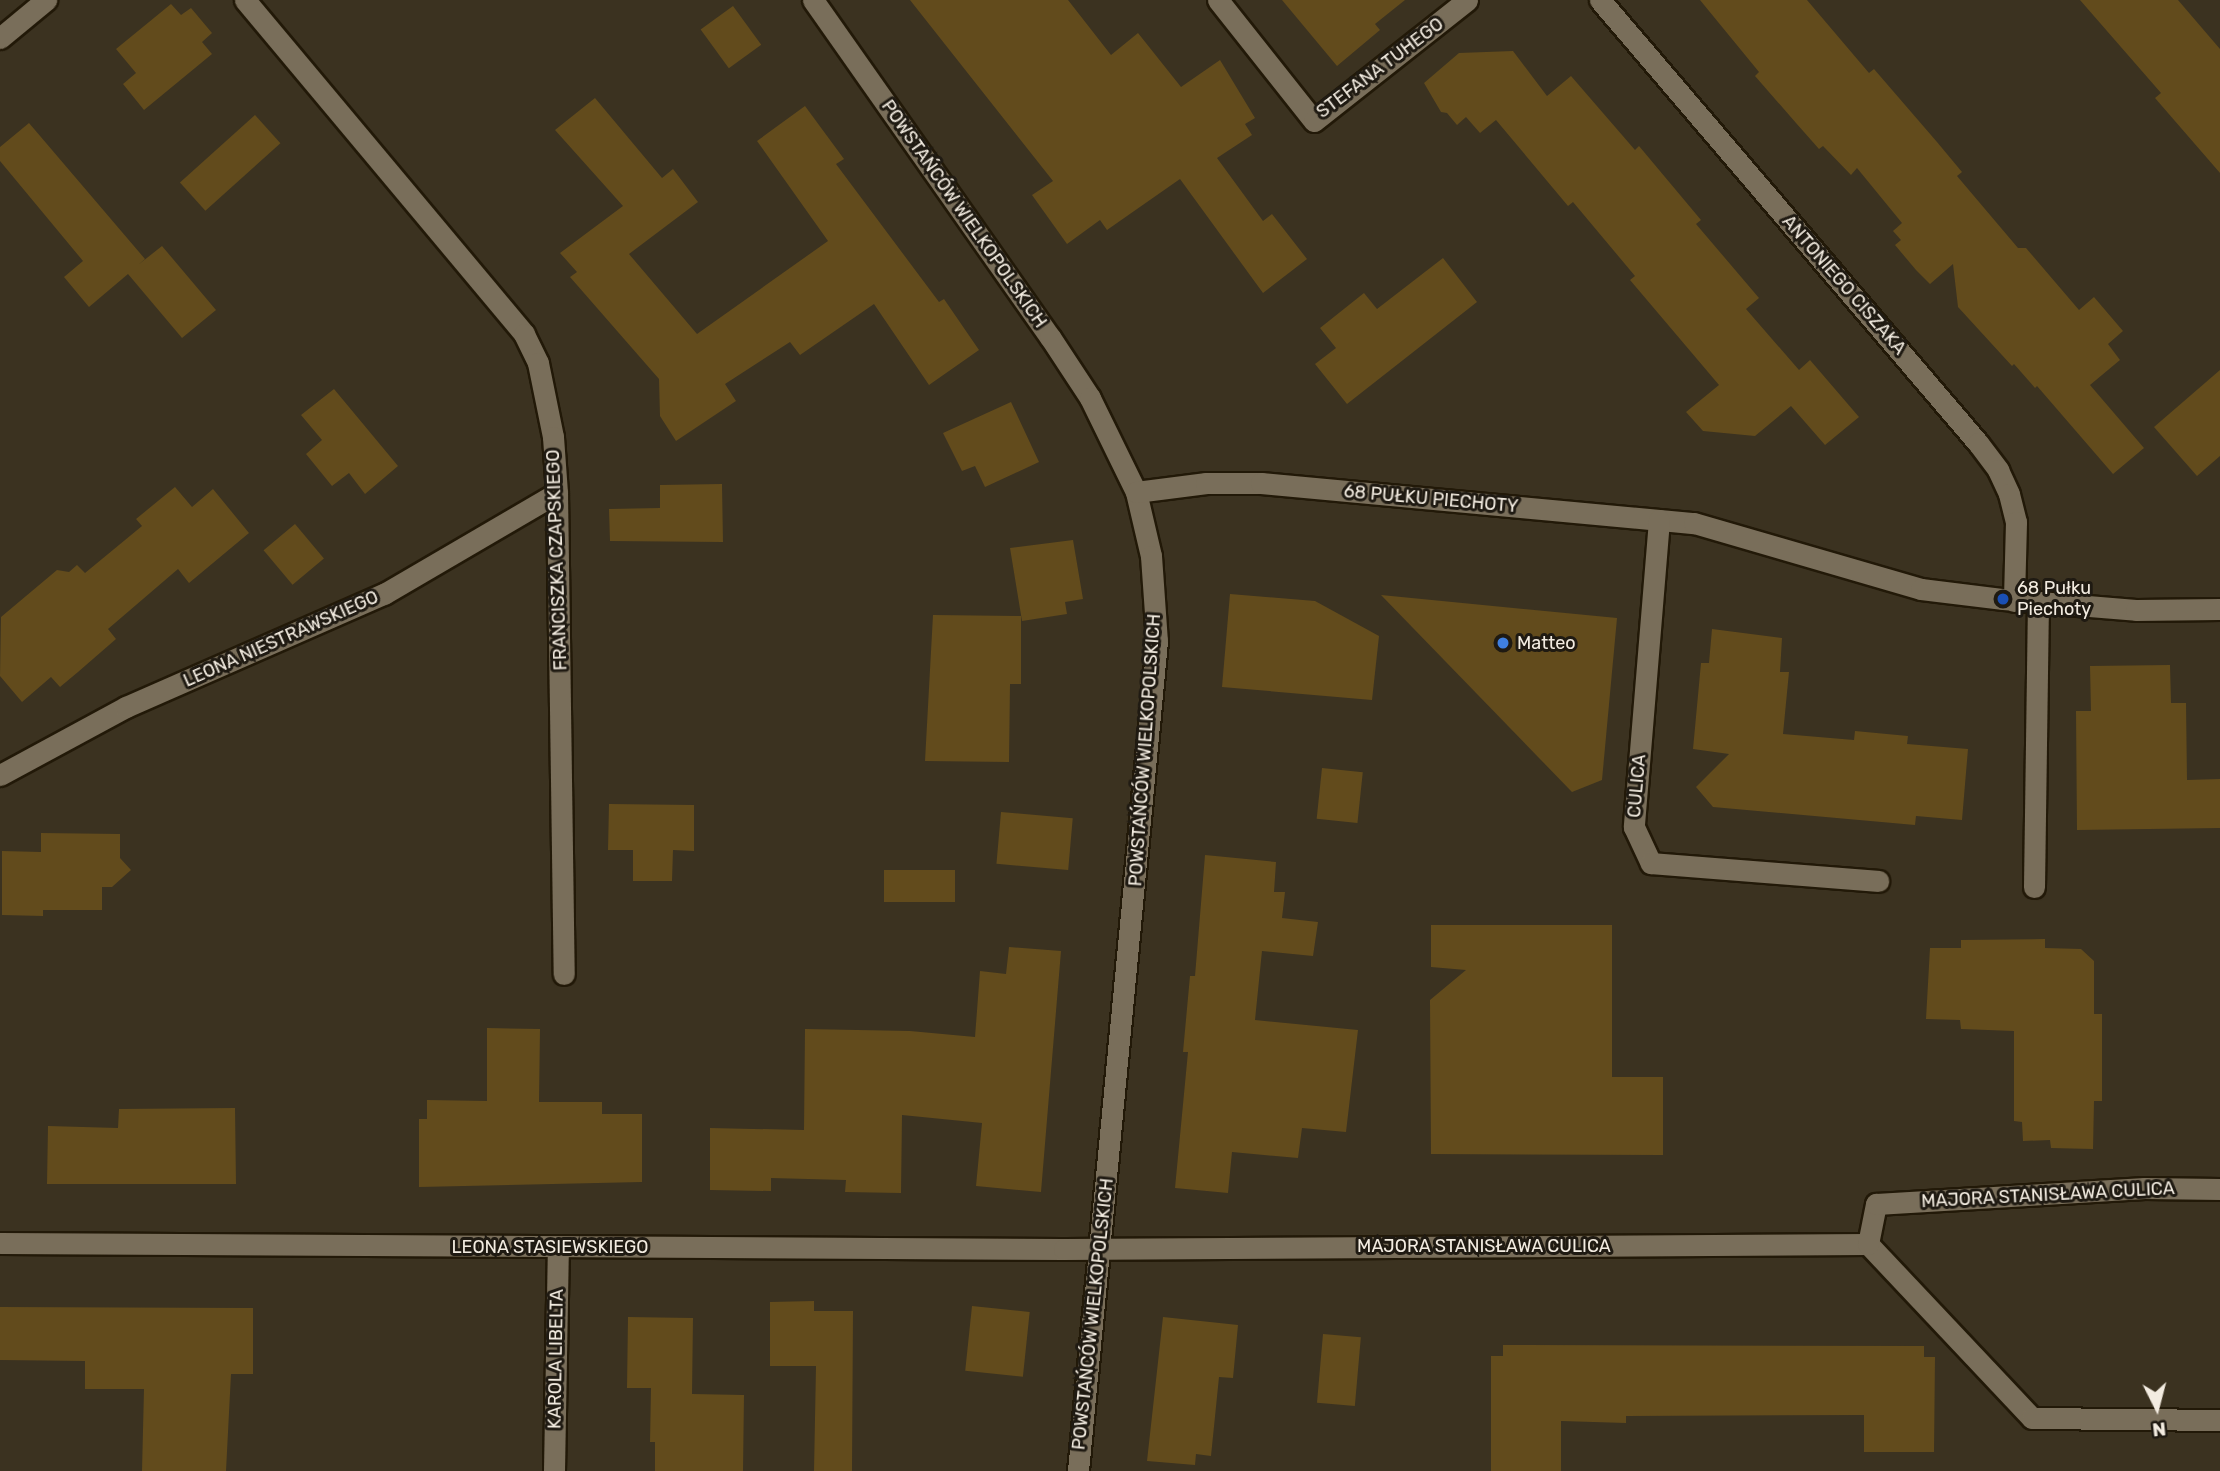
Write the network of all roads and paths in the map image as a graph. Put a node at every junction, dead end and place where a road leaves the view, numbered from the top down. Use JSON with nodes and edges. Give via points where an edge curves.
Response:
{"nodes":[{"id":1,"x":46,"y":0,"type":"edge"},
{"id":2,"x":245,"y":0,"type":"edge"},
{"id":3,"x":813,"y":0,"type":"edge"},
{"id":4,"x":1218,"y":0,"type":"edge"},
{"id":5,"x":1467,"y":0,"type":"edge"},
{"id":6,"x":1600,"y":0,"type":"edge"},
{"id":7,"x":0,"y":38,"type":"edge"},
{"id":8,"x":1136,"y":492,"type":"junction"},
{"id":9,"x":557,"y":493,"type":"junction"},
{"id":10,"x":1659,"y":520,"type":"junction"},
{"id":11,"x":2014,"y":600,"type":"junction"},
{"id":12,"x":2038,"y":602,"type":"junction"},
{"id":13,"x":2220,"y":609,"type":"edge"},
{"id":14,"x":0,"y":775,"type":"edge"},
{"id":15,"x":1878,"y":881,"type":"dead end"},
{"id":16,"x":2034,"y":887,"type":"dead end"},
{"id":17,"x":564,"y":974,"type":"dead end"},
{"id":18,"x":2220,"y":1189,"type":"edge"},
{"id":19,"x":0,"y":1243,"type":"edge"},
{"id":20,"x":1868,"y":1244,"type":"junction"},
{"id":21,"x":558,"y":1248,"type":"junction"},
{"id":22,"x":1099,"y":1248,"type":"junction"},
{"id":23,"x":2220,"y":1420,"type":"edge"},
{"id":24,"x":554,"y":1471,"type":"edge"},
{"id":25,"x":1078,"y":1471,"type":"edge"}],
"edges":[{"from":1,"to":7,"type":"street"},
{"from":2,"to":9,"type":"street","name":"FRANCISZKA CZAPSKIEGO","via":[[524,334],[546,391]]},
{"from":3,"to":8,"type":"street","name":"POWSTAŃCÓW WIELKOPOLSKICH","via":[[1050,337],[1090,398]]},
{"from":4,"to":5,"type":"street","name":"STEFANA TUHEGO","via":[[1314,121]]},
{"from":6,"to":11,"type":"street","name":"ANTONIEGO CISZAKA","via":[[1991,461],[2009,494],[2016,522]]},
{"from":8,"to":10,"type":"street","name":"68 PUŁKU PIECHOTY","via":[[1206,483],[1261,483]]},
{"from":8,"to":22,"type":"street","name":"POWSTAŃCÓW WIELKOPOLSKICH","via":[[1151,556],[1157,641]]},
{"from":9,"to":14,"type":"street","name":"LEONA NIESTRAWSKIEGO","via":[[384,594],[126,707]]},
{"from":9,"to":17,"type":"street","name":"FRANCISZKA CZAPSKIEGO"},
{"from":10,"to":11,"type":"street","name":"68 PUŁKU PIECHOTY","via":[[1733,533],[1921,589]]},
{"from":10,"to":15,"type":"street","name":"CULICA","via":[[1634,827],[1651,863]]},
{"from":11,"to":12,"type":"street","name":"68 PUŁKU PIECHOTY"},
{"from":12,"to":13,"type":"street","name":"68 PUŁKU PIECHOTY","via":[[2136,610]]},
{"from":12,"to":16,"type":"street"},
{"from":18,"to":20,"type":"street","name":"MAJORA STANISŁAWA CULICA","via":[[2145,1188],[1876,1203]]},
{"from":19,"to":21,"type":"street","name":"LEONA STASIEWSKIEGO"},
{"from":20,"to":22,"type":"street","name":"MAJORA STANISŁAWA CULICA"},
{"from":20,"to":23,"type":"street","via":[[2032,1418]]},
{"from":21,"to":22,"type":"street","name":"LEONA STASIEWSKIEGO"},
{"from":21,"to":24,"type":"street","name":"KAROLA LIBELTA"},
{"from":22,"to":25,"type":"street","name":"POWSTAŃCÓW WIELKOPOLSKICH"}]}
